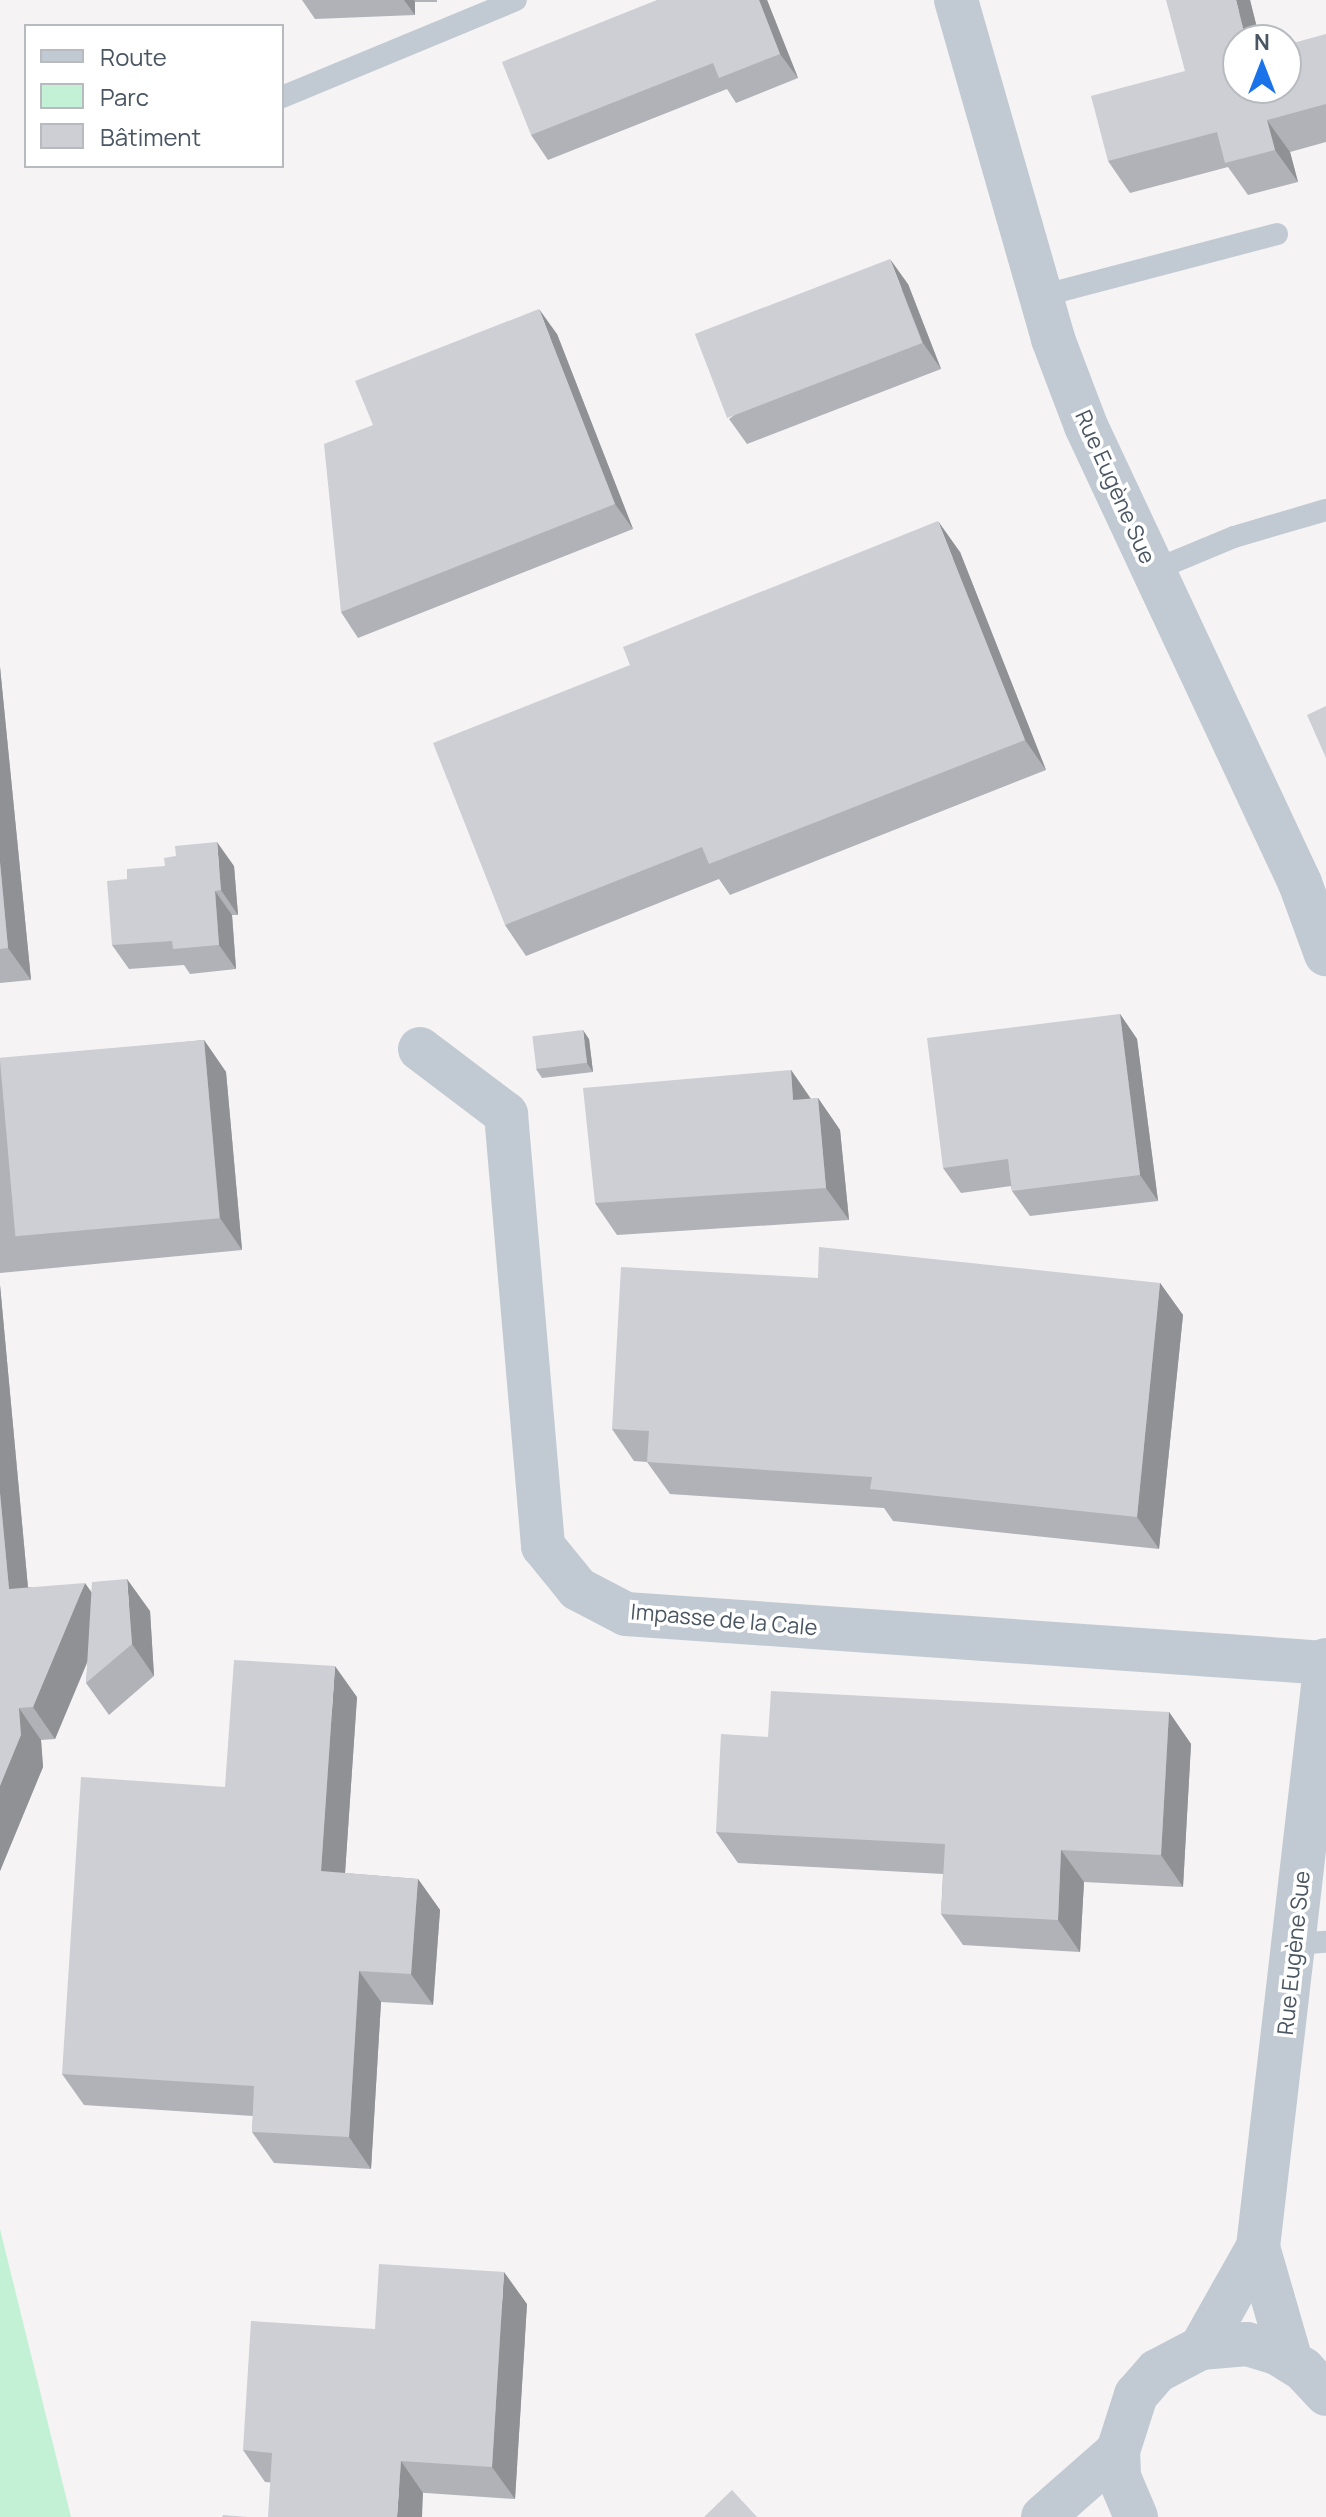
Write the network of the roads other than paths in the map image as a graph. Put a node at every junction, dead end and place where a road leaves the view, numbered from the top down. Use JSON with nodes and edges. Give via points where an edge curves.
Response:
{"nodes":[{"id":1,"x":516,"y":0,"type":"edge"},
{"id":2,"x":956,"y":0,"type":"edge"},
{"id":3,"x":284,"y":96,"type":"edge"},
{"id":4,"x":1277,"y":234,"type":"dead end"},
{"id":5,"x":1041,"y":296,"type":"junction"},
{"id":6,"x":1326,"y":510,"type":"edge"},
{"id":7,"x":1152,"y":571,"type":"junction"},
{"id":8,"x":1326,"y":954,"type":"edge"},
{"id":9,"x":420,"y":1049,"type":"dead end"},
{"id":10,"x":1326,"y":1661,"type":"edge"},
{"id":11,"x":1310,"y":1943,"type":"edge"},
{"id":12,"x":1258,"y":2247,"type":"junction"},
{"id":13,"x":1201,"y":2348,"type":"junction"},
{"id":14,"x":1291,"y":2361,"type":"junction"},
{"id":15,"x":1325,"y":2392,"type":"edge"},
{"id":16,"x":1118,"y":2451,"type":"junction"},
{"id":17,"x":1043,"y":2517,"type":"edge"},
{"id":18,"x":1136,"y":2517,"type":"edge"}],
"edges":[{"from":1,"to":3,"type":"lane"},
{"from":2,"to":5,"type":"street","name":"Rue Eugène Sue"},
{"from":4,"to":5,"type":"lane"},
{"from":5,"to":7,"type":"street","name":"Rue Eugène Sue","via":[[1086,426]]},
{"from":6,"to":7,"type":"lane","via":[[1234,537]]},
{"from":7,"to":8,"type":"street","name":"Rue Eugène Sue","via":[[1300,883]]},
{"from":9,"to":10,"type":"street","name":"Impasse de la Cale","via":[[506,1114],[543,1546],[578,1589],[626,1614]]},
{"from":10,"to":11,"type":"street","name":"Rue Eugène Sue"},
{"from":11,"to":12,"type":"street","name":"Rue Eugène Sue"},
{"from":12,"to":13,"type":"street","name":"Rue Eugène Sue"},
{"from":12,"to":14,"type":"street","name":"Rue Eugène Sue"},
{"from":13,"to":14,"type":"street","via":[[1247,2344]]},
{"from":13,"to":16,"type":"street","via":[[1157,2371],[1136,2395]]},
{"from":14,"to":15,"type":"street"},
{"from":16,"to":17,"type":"street"},
{"from":16,"to":18,"type":"street","via":[[1119,2477]]}]}
